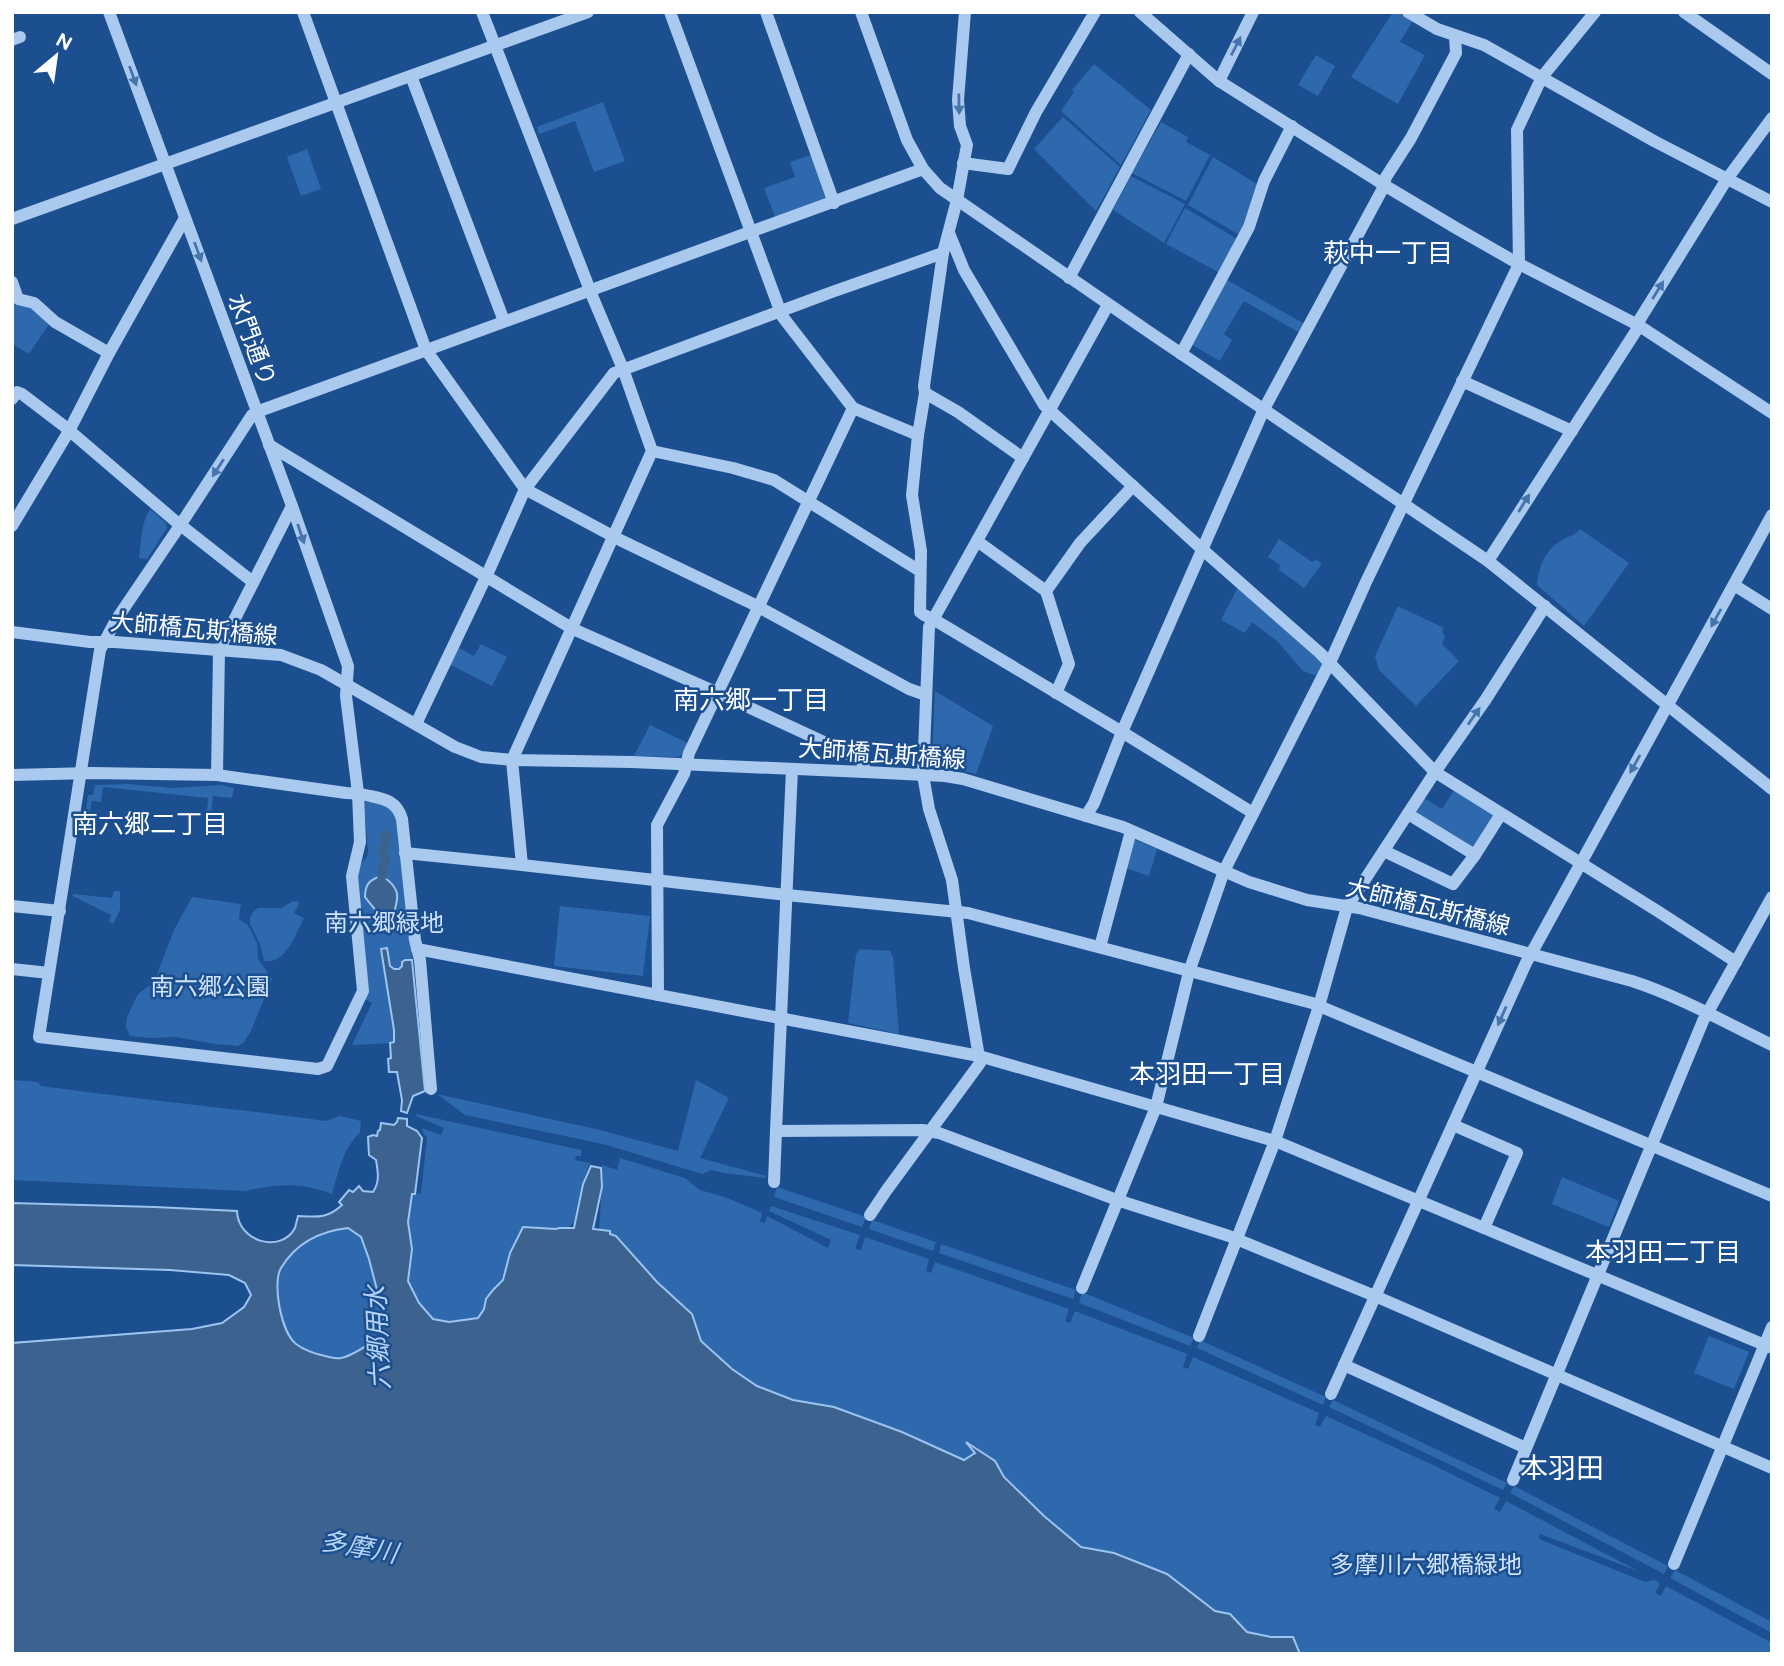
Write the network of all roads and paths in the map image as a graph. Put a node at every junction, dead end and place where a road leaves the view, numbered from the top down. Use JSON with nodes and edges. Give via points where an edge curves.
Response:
{"nodes":[{"id":1,"x":109,"y":12,"type":"edge"},
{"id":2,"x":303,"y":12,"type":"edge"},
{"id":3,"x":482,"y":12,"type":"edge"},
{"id":4,"x":588,"y":12,"type":"edge"},
{"id":5,"x":670,"y":12,"type":"edge"},
{"id":6,"x":766,"y":12,"type":"edge"},
{"id":7,"x":861,"y":12,"type":"edge"},
{"id":8,"x":965,"y":12,"type":"edge"},
{"id":9,"x":1095,"y":12,"type":"edge"},
{"id":10,"x":1140,"y":12,"type":"edge"},
{"id":11,"x":1253,"y":12,"type":"edge"},
{"id":12,"x":1408,"y":12,"type":"edge"},
{"id":13,"x":1595,"y":12,"type":"edge"},
{"id":14,"x":1684,"y":12,"type":"edge"},
{"id":15,"x":1455,"y":36,"type":"junction"},
{"id":16,"x":495,"y":45,"type":"junction"},
{"id":17,"x":1189,"y":54,"type":"junction"},
{"id":18,"x":1772,"y":74,"type":"edge"},
{"id":19,"x":411,"y":76,"type":"junction"},
{"id":20,"x":1542,"y":77,"type":"junction"},
{"id":21,"x":1219,"y":81,"type":"junction"},
{"id":22,"x":336,"y":103,"type":"junction"},
{"id":23,"x":1772,"y":118,"type":"edge"},
{"id":24,"x":1292,"y":126,"type":"junction"},
{"id":25,"x":963,"y":163,"type":"junction"},
{"id":26,"x":165,"y":165,"type":"junction"},
{"id":27,"x":923,"y":169,"type":"junction"},
{"id":28,"x":1727,"y":178,"type":"junction"},
{"id":29,"x":1384,"y":184,"type":"junction"},
{"id":30,"x":957,"y":200,"type":"junction"},
{"id":31,"x":1772,"y":202,"type":"edge"},
{"id":32,"x":834,"y":203,"type":"junction"},
{"id":33,"x":185,"y":218,"type":"junction"},
{"id":34,"x":12,"y":219,"type":"edge"},
{"id":35,"x":750,"y":233,"type":"junction"},
{"id":36,"x":949,"y":233,"type":"junction"},
{"id":37,"x":943,"y":253,"type":"junction"},
{"id":38,"x":1519,"y":264,"type":"junction"},
{"id":39,"x":1069,"y":278,"type":"junction"},
{"id":40,"x":12,"y":282,"type":"edge"},
{"id":41,"x":590,"y":290,"type":"junction"},
{"id":42,"x":1108,"y":305,"type":"junction"},
{"id":43,"x":780,"y":312,"type":"junction"},
{"id":44,"x":504,"y":321,"type":"junction"},
{"id":45,"x":1639,"y":325,"type":"junction"},
{"id":46,"x":426,"y":350,"type":"junction"},
{"id":47,"x":109,"y":353,"type":"junction"},
{"id":48,"x":1181,"y":354,"type":"junction"},
{"id":49,"x":623,"y":369,"type":"junction"},
{"id":50,"x":1462,"y":381,"type":"junction"},
{"id":51,"x":925,"y":393,"type":"junction"},
{"id":52,"x":12,"y":399,"type":"edge"},
{"id":53,"x":853,"y":408,"type":"junction"},
{"id":54,"x":1049,"y":409,"type":"junction"},
{"id":55,"x":1264,"y":410,"type":"junction"},
{"id":56,"x":256,"y":412,"type":"junction"},
{"id":57,"x":1772,"y":413,"type":"edge"},
{"id":58,"x":69,"y":431,"type":"junction"},
{"id":59,"x":1572,"y":431,"type":"junction"},
{"id":60,"x":918,"y":435,"type":"junction"},
{"id":61,"x":269,"y":445,"type":"junction"},
{"id":62,"x":652,"y":451,"type":"junction"},
{"id":63,"x":1023,"y":458,"type":"junction"},
{"id":64,"x":1133,"y":486,"type":"junction"},
{"id":65,"x":525,"y":489,"type":"junction"},
{"id":66,"x":809,"y":502,"type":"junction"},
{"id":67,"x":1404,"y":503,"type":"junction"},
{"id":68,"x":292,"y":506,"type":"junction"},
{"id":69,"x":1772,"y":515,"type":"edge"},
{"id":70,"x":181,"y":524,"type":"junction"},
{"id":71,"x":12,"y":526,"type":"edge"},
{"id":72,"x":614,"y":537,"type":"junction"},
{"id":73,"x":977,"y":541,"type":"junction"},
{"id":74,"x":1203,"y":550,"type":"junction"},
{"id":75,"x":1488,"y":561,"type":"junction"},
{"id":76,"x":920,"y":571,"type":"junction"},
{"id":77,"x":486,"y":577,"type":"junction"},
{"id":78,"x":253,"y":582,"type":"junction"},
{"id":79,"x":1734,"y":584,"type":"junction"},
{"id":80,"x":1046,"y":591,"type":"junction"},
{"id":81,"x":1545,"y":606,"type":"junction"},
{"id":82,"x":759,"y":608,"type":"junction"},
{"id":83,"x":1772,"y":609,"type":"edge"},
{"id":84,"x":933,"y":619,"type":"junction"},
{"id":85,"x":573,"y":629,"type":"junction"},
{"id":86,"x":12,"y":632,"type":"edge"},
{"id":87,"x":104,"y":642,"type":"junction"},
{"id":88,"x":219,"y":650,"type":"junction"},
{"id":89,"x":1329,"y":663,"type":"junction"},
{"id":90,"x":346,"y":683,"type":"junction"},
{"id":91,"x":718,"y":693,"type":"junction"},
{"id":92,"x":1056,"y":693,"type":"junction"},
{"id":93,"x":926,"y":695,"type":"junction"},
{"id":94,"x":1668,"y":704,"type":"junction"},
{"id":95,"x":416,"y":723,"type":"junction"},
{"id":96,"x":1122,"y":732,"type":"junction"},
{"id":97,"x":513,"y":760,"type":"junction"},
{"id":98,"x":687,"y":764,"type":"junction"},
{"id":99,"x":792,"y":769,"type":"junction"},
{"id":100,"x":865,"y":772,"type":"junction"},
{"id":101,"x":1435,"y":772,"type":"junction"},
{"id":102,"x":81,"y":773,"type":"junction"},
{"id":103,"x":12,"y":775,"type":"edge"},
{"id":104,"x":217,"y":775,"type":"junction"},
{"id":105,"x":923,"y":775,"type":"junction"},
{"id":106,"x":1772,"y":789,"type":"edge"},
{"id":107,"x":358,"y":793,"type":"junction"},
{"id":108,"x":1253,"y":813,"type":"junction"},
{"id":109,"x":1408,"y":814,"type":"junction"},
{"id":110,"x":1501,"y":814,"type":"junction"},
{"id":111,"x":1086,"y":816,"type":"junction"},
{"id":112,"x":1131,"y":831,"type":"junction"},
{"id":113,"x":1384,"y":851,"type":"junction"},
{"id":114,"x":405,"y":853,"type":"junction"},
{"id":115,"x":1475,"y":855,"type":"junction"},
{"id":116,"x":1581,"y":862,"type":"junction"},
{"id":117,"x":522,"y":865,"type":"junction"},
{"id":118,"x":1224,"y":871,"type":"junction"},
{"id":119,"x":657,"y":880,"type":"junction"},
{"id":120,"x":787,"y":895,"type":"junction"},
{"id":121,"x":1772,"y":897,"type":"edge"},
{"id":122,"x":12,"y":906,"type":"edge"},
{"id":123,"x":1347,"y":907,"type":"junction"},
{"id":124,"x":60,"y":911,"type":"junction"},
{"id":125,"x":957,"y":912,"type":"junction"},
{"id":126,"x":1100,"y":947,"type":"junction"},
{"id":127,"x":417,"y":949,"type":"junction"},
{"id":128,"x":1531,"y":954,"type":"junction"},
{"id":129,"x":1736,"y":962,"type":"junction"},
{"id":130,"x":12,"y":969,"type":"edge"},
{"id":131,"x":1189,"y":972,"type":"junction"},
{"id":132,"x":49,"y":973,"type":"junction"},
{"id":133,"x":657,"y":995,"type":"junction"},
{"id":134,"x":1319,"y":1006,"type":"junction"},
{"id":135,"x":1707,"y":1013,"type":"junction"},
{"id":136,"x":781,"y":1018,"type":"junction"},
{"id":137,"x":1772,"y":1045,"type":"edge"},
{"id":138,"x":979,"y":1056,"type":"junction"},
{"id":139,"x":1477,"y":1073,"type":"junction"},
{"id":140,"x":431,"y":1089,"type":"dead end"},
{"id":141,"x":1156,"y":1107,"type":"junction"},
{"id":142,"x":1453,"y":1125,"type":"junction"},
{"id":143,"x":931,"y":1130,"type":"junction"},
{"id":144,"x":776,"y":1131,"type":"junction"},
{"id":145,"x":1275,"y":1141,"type":"junction"},
{"id":146,"x":1652,"y":1146,"type":"junction"},
{"id":147,"x":775,"y":1182,"type":"dead end"},
{"id":148,"x":1772,"y":1196,"type":"edge"},
{"id":149,"x":1117,"y":1200,"type":"junction"},
{"id":150,"x":1419,"y":1200,"type":"junction"},
{"id":151,"x":870,"y":1214,"type":"dead end"},
{"id":152,"x":1484,"y":1228,"type":"junction"},
{"id":153,"x":1236,"y":1239,"type":"junction"},
{"id":154,"x":1598,"y":1275,"type":"junction"},
{"id":155,"x":1082,"y":1288,"type":"dead end"},
{"id":156,"x":1375,"y":1296,"type":"junction"},
{"id":157,"x":1772,"y":1327,"type":"edge"},
{"id":158,"x":1199,"y":1336,"type":"dead end"},
{"id":159,"x":1768,"y":1346,"type":"edge"},
{"id":160,"x":1344,"y":1365,"type":"junction"},
{"id":161,"x":1556,"y":1376,"type":"junction"},
{"id":162,"x":1331,"y":1394,"type":"dead end"},
{"id":163,"x":1723,"y":1447,"type":"junction"},
{"id":164,"x":1527,"y":1448,"type":"junction"},
{"id":165,"x":1772,"y":1468,"type":"edge"},
{"id":166,"x":1513,"y":1480,"type":"dead end"},
{"id":167,"x":1674,"y":1564,"type":"dead end"}],
"edges":[{"from":1,"to":26,"type":"street","name":"水門通り","one_way":true},
{"from":2,"to":22,"type":"street"},
{"from":3,"to":16,"type":"street"},
{"from":4,"to":16,"type":"street"},
{"from":5,"to":35,"type":"street"},
{"from":6,"to":32,"type":"street"},
{"from":7,"to":27,"type":"street","via":[[907,140]]},
{"from":8,"to":25,"type":"street","one_way":true,"via":[[958,100],[967,145]]},
{"from":9,"to":25,"type":"street","via":[[1008,169]]},
{"from":10,"to":17,"type":"street"},
{"from":21,"to":11,"type":"street","one_way":true},
{"from":12,"to":15,"type":"street"},
{"from":13,"to":20,"type":"street"},
{"from":14,"to":18,"type":"street"},
{"from":15,"to":20,"type":"street","via":[[1483,45]]},
{"from":15,"to":29,"type":"street","via":[[1456,53]]},
{"from":16,"to":19,"type":"street"},
{"from":16,"to":41,"type":"street"},
{"from":17,"to":21,"type":"street"},
{"from":17,"to":39,"type":"street"},
{"from":19,"to":22,"type":"street"},
{"from":19,"to":44,"type":"street"},
{"from":20,"to":28,"type":"street"},
{"from":20,"to":38,"type":"street","via":[[1517,130]]},
{"from":21,"to":24,"type":"street"},
{"from":22,"to":26,"type":"street"},
{"from":22,"to":46,"type":"street"},
{"from":23,"to":28,"type":"street"},
{"from":24,"to":29,"type":"street"},
{"from":24,"to":48,"type":"street","via":[[1264,181],[1249,227]]},
{"from":25,"to":30,"type":"street"},
{"from":26,"to":33,"type":"street","name":"水門通り"},
{"from":26,"to":34,"type":"street"},
{"from":27,"to":30,"type":"street"},
{"from":27,"to":32,"type":"street"},
{"from":28,"to":31,"type":"street"},
{"from":45,"to":28,"type":"street","one_way":true},
{"from":29,"to":38,"type":"street"},
{"from":29,"to":55,"type":"street"},
{"from":30,"to":36,"type":"street"},
{"from":30,"to":39,"type":"street"},
{"from":32,"to":35,"type":"street"},
{"from":33,"to":47,"type":"street"},
{"from":33,"to":56,"type":"street","name":"水門通り","one_way":true},
{"from":35,"to":41,"type":"street"},
{"from":35,"to":43,"type":"street"},
{"from":36,"to":37,"type":"street"},
{"from":36,"to":54,"type":"street","via":[[964,270]]},
{"from":37,"to":43,"type":"street"},
{"from":37,"to":51,"type":"street"},
{"from":38,"to":45,"type":"street"},
{"from":38,"to":50,"type":"street"},
{"from":39,"to":42,"type":"street"},
{"from":40,"to":47,"type":"street","via":[[18,299],[34,303],[55,322]]},
{"from":41,"to":44,"type":"street"},
{"from":41,"to":49,"type":"street"},
{"from":42,"to":48,"type":"street"},
{"from":42,"to":54,"type":"street"},
{"from":43,"to":49,"type":"street"},
{"from":43,"to":53,"type":"street"},
{"from":44,"to":46,"type":"street"},
{"from":45,"to":57,"type":"street"},
{"from":45,"to":59,"type":"street"},
{"from":46,"to":56,"type":"street"},
{"from":46,"to":65,"type":"street"},
{"from":47,"to":58,"type":"street"},
{"from":48,"to":55,"type":"street"},
{"from":49,"to":62,"type":"street"},
{"from":49,"to":65,"type":"street","via":[[614,373]]},
{"from":50,"to":59,"type":"street"},
{"from":50,"to":67,"type":"street"},
{"from":51,"to":60,"type":"street"},
{"from":51,"to":63,"type":"street"},
{"from":52,"to":58,"type":"street","via":[[19,392]]},
{"from":53,"to":60,"type":"street"},
{"from":53,"to":66,"type":"street"},
{"from":54,"to":63,"type":"street"},
{"from":54,"to":64,"type":"street"},
{"from":55,"to":67,"type":"street"},
{"from":55,"to":74,"type":"street"},
{"from":56,"to":61,"type":"street","name":"水門通り"},
{"from":56,"to":70,"type":"street","one_way":true},
{"from":58,"to":70,"type":"street"},
{"from":58,"to":71,"type":"street"},
{"from":75,"to":59,"type":"street","one_way":true},
{"from":60,"to":76,"type":"street","via":[[912,495]]},
{"from":61,"to":68,"type":"street","name":"水門通り"},
{"from":61,"to":77,"type":"street"},
{"from":62,"to":66,"type":"street","via":[[774,480]]},
{"from":62,"to":72,"type":"street"},
{"from":63,"to":73,"type":"street"},
{"from":64,"to":74,"type":"street"},
{"from":64,"to":80,"type":"street","via":[[1080,544]]},
{"from":65,"to":72,"type":"street"},
{"from":65,"to":77,"type":"street"},
{"from":66,"to":76,"type":"street"},
{"from":66,"to":82,"type":"street"},
{"from":67,"to":75,"type":"street"},
{"from":67,"to":89,"type":"street"},
{"from":68,"to":78,"type":"street"},
{"from":68,"to":90,"type":"street","name":"水門通り","one_way":true,"via":[[348,666]]},
{"from":69,"to":79,"type":"street"},
{"from":70,"to":78,"type":"street"},
{"from":70,"to":87,"type":"street"},
{"from":72,"to":82,"type":"street"},
{"from":72,"to":85,"type":"street"},
{"from":73,"to":80,"type":"street"},
{"from":73,"to":84,"type":"street"},
{"from":74,"to":89,"type":"street"},
{"from":74,"to":96,"type":"street"},
{"from":75,"to":81,"type":"street"},
{"from":76,"to":84,"type":"street","via":[[920,612]]},
{"from":77,"to":85,"type":"street"},
{"from":77,"to":95,"type":"street"},
{"from":78,"to":88,"type":"street"},
{"from":79,"to":83,"type":"street"},
{"from":79,"to":94,"type":"street","one_way":true},
{"from":80,"to":92,"type":"street","via":[[1069,664]]},
{"from":81,"to":94,"type":"street"},
{"from":101,"to":81,"type":"street","one_way":true},
{"from":82,"to":91,"type":"street"},
{"from":82,"to":93,"type":"street"},
{"from":84,"to":92,"type":"street"},
{"from":84,"to":93,"type":"street"},
{"from":85,"to":91,"type":"street"},
{"from":85,"to":97,"type":"street"},
{"from":86,"to":87,"type":"street","name":"大師橋瓦斯橋線"},
{"from":87,"to":88,"type":"street","name":"大師橋瓦斯橋線"},
{"from":87,"to":102,"type":"street"},
{"from":88,"to":90,"type":"street","name":"大師橋瓦斯橋線","via":[[281,655]]},
{"from":88,"to":104,"type":"street"},
{"from":89,"to":101,"type":"street"},
{"from":89,"to":108,"type":"street"},
{"from":90,"to":95,"type":"street","name":"大師橋瓦斯橋線"},
{"from":90,"to":107,"type":"street","name":"水門通り"},
{"from":91,"to":98,"type":"street"},
{"from":91,"to":100,"type":"street","via":[[841,750],[863,762]]},
{"from":92,"to":96,"type":"street"},
{"from":93,"to":105,"type":"street"},
{"from":94,"to":106,"type":"street"},
{"from":94,"to":116,"type":"street","one_way":true},
{"from":95,"to":97,"type":"street","name":"大師橋瓦斯橋線","via":[[481,757]]},
{"from":96,"to":108,"type":"street"},
{"from":96,"to":111,"type":"street"},
{"from":97,"to":98,"type":"street","name":"大師橋瓦斯橋線"},
{"from":97,"to":117,"type":"street"},
{"from":98,"to":99,"type":"street","name":"大師橋瓦斯橋線"},
{"from":98,"to":119,"type":"street","via":[[657,825]]},
{"from":99,"to":100,"type":"street","name":"大師橋瓦斯橋線"},
{"from":99,"to":120,"type":"street"},
{"from":100,"to":105,"type":"street","name":"大師橋瓦斯橋線"},
{"from":101,"to":109,"type":"street"},
{"from":101,"to":110,"type":"street"},
{"from":102,"to":103,"type":"street"},
{"from":102,"to":104,"type":"street"},
{"from":102,"to":124,"type":"street"},
{"from":104,"to":107,"type":"street"},
{"from":105,"to":111,"type":"street","name":"大師橋瓦斯橋線","via":[[963,779]]},
{"from":105,"to":125,"type":"street"},
{"from":107,"to":114,"type":"street","via":[[384,798],[397,808]]},
{"from":107,"to":132,"type":"street","name":"水門通り","via":[[360,842],[352,876],[363,991],[327,1066],[318,1069],[39,1037]]},
{"from":108,"to":118,"type":"street"},
{"from":109,"to":113,"type":"street"},
{"from":109,"to":115,"type":"street"},
{"from":110,"to":115,"type":"street"},
{"from":110,"to":116,"type":"street"},
{"from":111,"to":112,"type":"street","name":"大師橋瓦斯橋線"},
{"from":112,"to":118,"type":"street","name":"大師橋瓦斯橋線"},
{"from":112,"to":126,"type":"street"},
{"from":113,"to":115,"type":"street","via":[[1453,884]]},
{"from":113,"to":123,"type":"street"},
{"from":114,"to":117,"type":"street"},
{"from":114,"to":127,"type":"street"},
{"from":116,"to":128,"type":"street"},
{"from":116,"to":129,"type":"street"},
{"from":117,"to":119,"type":"street"},
{"from":118,"to":123,"type":"street","name":"大師橋瓦斯橋線","via":[[1307,900]]},
{"from":118,"to":131,"type":"street"},
{"from":119,"to":120,"type":"street"},
{"from":119,"to":133,"type":"street"},
{"from":120,"to":125,"type":"street"},
{"from":120,"to":136,"type":"street"},
{"from":121,"to":129,"type":"street"},
{"from":122,"to":124,"type":"street"},
{"from":123,"to":128,"type":"street","name":"大師橋瓦斯橋線"},
{"from":123,"to":134,"type":"street"},
{"from":124,"to":132,"type":"street"},
{"from":125,"to":126,"type":"street"},
{"from":125,"to":138,"type":"street"},
{"from":126,"to":131,"type":"street"},
{"from":127,"to":133,"type":"street"},
{"from":127,"to":140,"type":"street"},
{"from":128,"to":135,"type":"street","name":"大師橋瓦斯橋線","via":[[1654,988]]},
{"from":128,"to":139,"type":"street","one_way":true},
{"from":129,"to":135,"type":"street"},
{"from":130,"to":132,"type":"street"},
{"from":131,"to":134,"type":"street"},
{"from":131,"to":141,"type":"street"},
{"from":133,"to":136,"type":"street"},
{"from":134,"to":139,"type":"street"},
{"from":134,"to":145,"type":"street"},
{"from":135,"to":137,"type":"street","name":"大師橋瓦斯橋線"},
{"from":135,"to":146,"type":"street"},
{"from":136,"to":138,"type":"street"},
{"from":136,"to":144,"type":"street"},
{"from":138,"to":141,"type":"street"},
{"from":138,"to":143,"type":"street","via":[[981,1063]]},
{"from":139,"to":142,"type":"street"},
{"from":139,"to":146,"type":"street"},
{"from":141,"to":145,"type":"street"},
{"from":141,"to":149,"type":"street"},
{"from":142,"to":150,"type":"street"},
{"from":142,"to":152,"type":"street","via":[[1517,1153]]},
{"from":143,"to":144,"type":"street"},
{"from":143,"to":149,"type":"street"},
{"from":143,"to":151,"type":"street"},
{"from":144,"to":147,"type":"street"},
{"from":145,"to":150,"type":"street"},
{"from":145,"to":153,"type":"street"},
{"from":146,"to":148,"type":"street"},
{"from":146,"to":154,"type":"street"},
{"from":149,"to":153,"type":"street"},
{"from":149,"to":155,"type":"street"},
{"from":150,"to":152,"type":"street"},
{"from":150,"to":156,"type":"street"},
{"from":152,"to":154,"type":"street"},
{"from":153,"to":156,"type":"street"},
{"from":153,"to":158,"type":"street"},
{"from":154,"to":159,"type":"street"},
{"from":154,"to":161,"type":"street"},
{"from":156,"to":160,"type":"street"},
{"from":156,"to":161,"type":"street"},
{"from":157,"to":159,"type":"street"},
{"from":159,"to":163,"type":"street"},
{"from":160,"to":162,"type":"street"},
{"from":160,"to":164,"type":"street"},
{"from":161,"to":163,"type":"street"},
{"from":161,"to":164,"type":"street"},
{"from":163,"to":165,"type":"street"},
{"from":163,"to":167,"type":"street"},
{"from":164,"to":166,"type":"street"}]}
